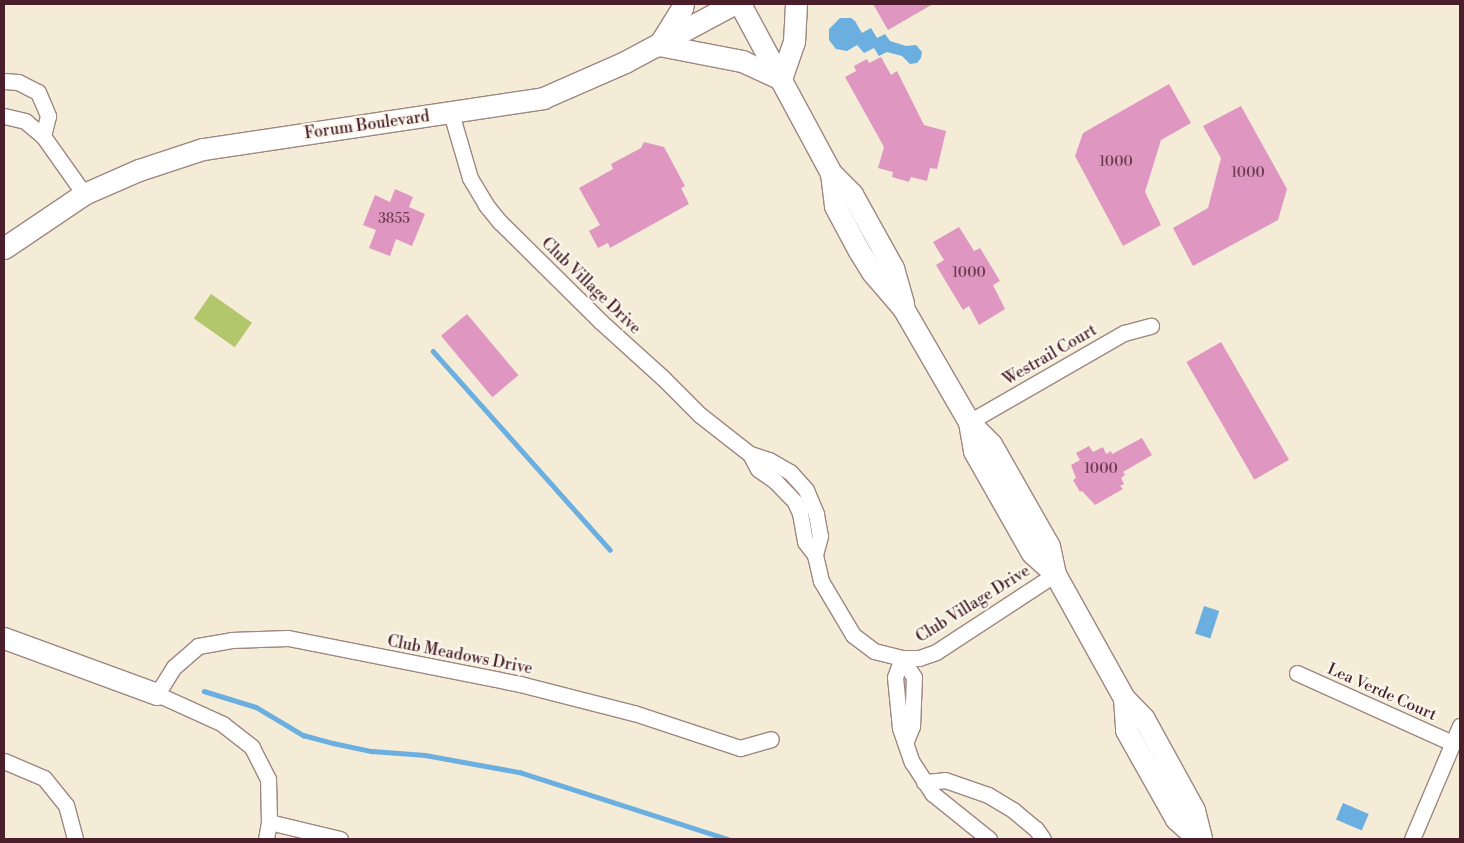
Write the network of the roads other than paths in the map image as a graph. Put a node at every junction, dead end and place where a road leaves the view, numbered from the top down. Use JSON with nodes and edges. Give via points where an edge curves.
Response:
{"nodes":[{"id":1,"x":682,"y":4,"type":"edge"},
{"id":2,"x":733,"y":4,"type":"edge"},
{"id":3,"x":740,"y":4,"type":"edge"},
{"id":4,"x":796,"y":4,"type":"edge"},
{"id":5,"x":660,"y":45,"type":"junction"},
{"id":6,"x":781,"y":79,"type":"junction"},
{"id":7,"x":4,"y":81,"type":"edge"},
{"id":8,"x":451,"y":113,"type":"junction"},
{"id":9,"x":4,"y":116,"type":"edge"},
{"id":10,"x":43,"y":136,"type":"junction"},
{"id":11,"x":84,"y":194,"type":"junction"},
{"id":12,"x":4,"y":248,"type":"edge"},
{"id":13,"x":1151,"y":326,"type":"dead end"},
{"id":14,"x":969,"y":422,"type":"junction"},
{"id":15,"x":1055,"y":574,"type":"junction"},
{"id":16,"x":4,"y":638,"type":"edge"},
{"id":17,"x":902,"y":658,"type":"junction"},
{"id":18,"x":1298,"y":673,"type":"dead end"},
{"id":19,"x":157,"y":694,"type":"junction"},
{"id":20,"x":1460,"y":726,"type":"edge"},
{"id":21,"x":771,"y":739,"type":"dead end"},
{"id":22,"x":1452,"y":744,"type":"junction"},
{"id":23,"x":4,"y":761,"type":"edge"},
{"id":24,"x":924,"y":782,"type":"junction"},
{"id":25,"x":269,"y":822,"type":"junction"},
{"id":26,"x":74,"y":839,"type":"edge"},
{"id":27,"x":266,"y":839,"type":"edge"},
{"id":28,"x":340,"y":839,"type":"edge"},
{"id":29,"x":989,"y":839,"type":"edge"},
{"id":30,"x":1043,"y":839,"type":"edge"},
{"id":31,"x":1200,"y":839,"type":"edge"},
{"id":32,"x":1412,"y":839,"type":"edge"}],
"edges":[{"from":1,"to":5,"type":"main road"},
{"from":2,"to":5,"type":"main road","name":"Forum Boulevard"},
{"from":3,"to":6,"type":"main road"},
{"from":4,"to":6,"type":"main road","via":[[794,42]]},
{"from":5,"to":6,"type":"main road","via":[[742,61]]},
{"from":5,"to":8,"type":"main road","name":"Forum Boulevard","via":[[542,98]]},
{"from":6,"to":14,"type":"main road","via":[[831,174],[835,206],[859,251],[872,272],[903,308]]},
{"from":7,"to":10,"type":"street","via":[[18,82],[38,92],[48,116]]},
{"from":8,"to":11,"type":"main road","name":"Forum Boulevard","via":[[203,149],[139,170]]},
{"from":8,"to":17,"type":"street","name":"Club Village Drive","via":[[470,178],[500,222],[600,322],[700,415],[750,454],[770,460],[790,472],[806,490],[816,514],[820,536],[815,555],[821,581],[854,635],[874,651]]},
{"from":9,"to":10,"type":"street","via":[[25,121]]},
{"from":10,"to":11,"type":"street"},
{"from":11,"to":12,"type":"main road","name":"Forum Boulevard"},
{"from":13,"to":14,"type":"street","name":"Westrail Court","via":[[1124,333]]},
{"from":14,"to":15,"type":"main road","via":[[974,451],[1032,553]]},
{"from":15,"to":17,"type":"street","name":"Club Village Drive","via":[[936,652],[919,658]]},
{"from":15,"to":31,"type":"main road","via":[[1124,698],[1144,719],[1167,760],[1194,810]]},
{"from":16,"to":19,"type":"main road"},
{"from":17,"to":24,"type":"street","via":[[895,676],[900,728],[912,762]]},
{"from":18,"to":22,"type":"street","name":"Lea Verde Court"},
{"from":19,"to":21,"type":"street","name":"Club Meadows Drive","via":[[174,667],[198,646],[231,640],[288,638],[520,684],[634,713],[740,748]]},
{"from":19,"to":25,"type":"street","via":[[223,724],[252,747],[268,779]]},
{"from":20,"to":22,"type":"street"},
{"from":22,"to":32,"type":"street"},
{"from":23,"to":26,"type":"street","via":[[44,778],[66,805]]},
{"from":24,"to":29,"type":"street","via":[[933,794]]},
{"from":24,"to":30,"type":"street","via":[[945,780],[988,795],[1013,810]]},
{"from":25,"to":27,"type":"street"},
{"from":25,"to":28,"type":"street"}]}
